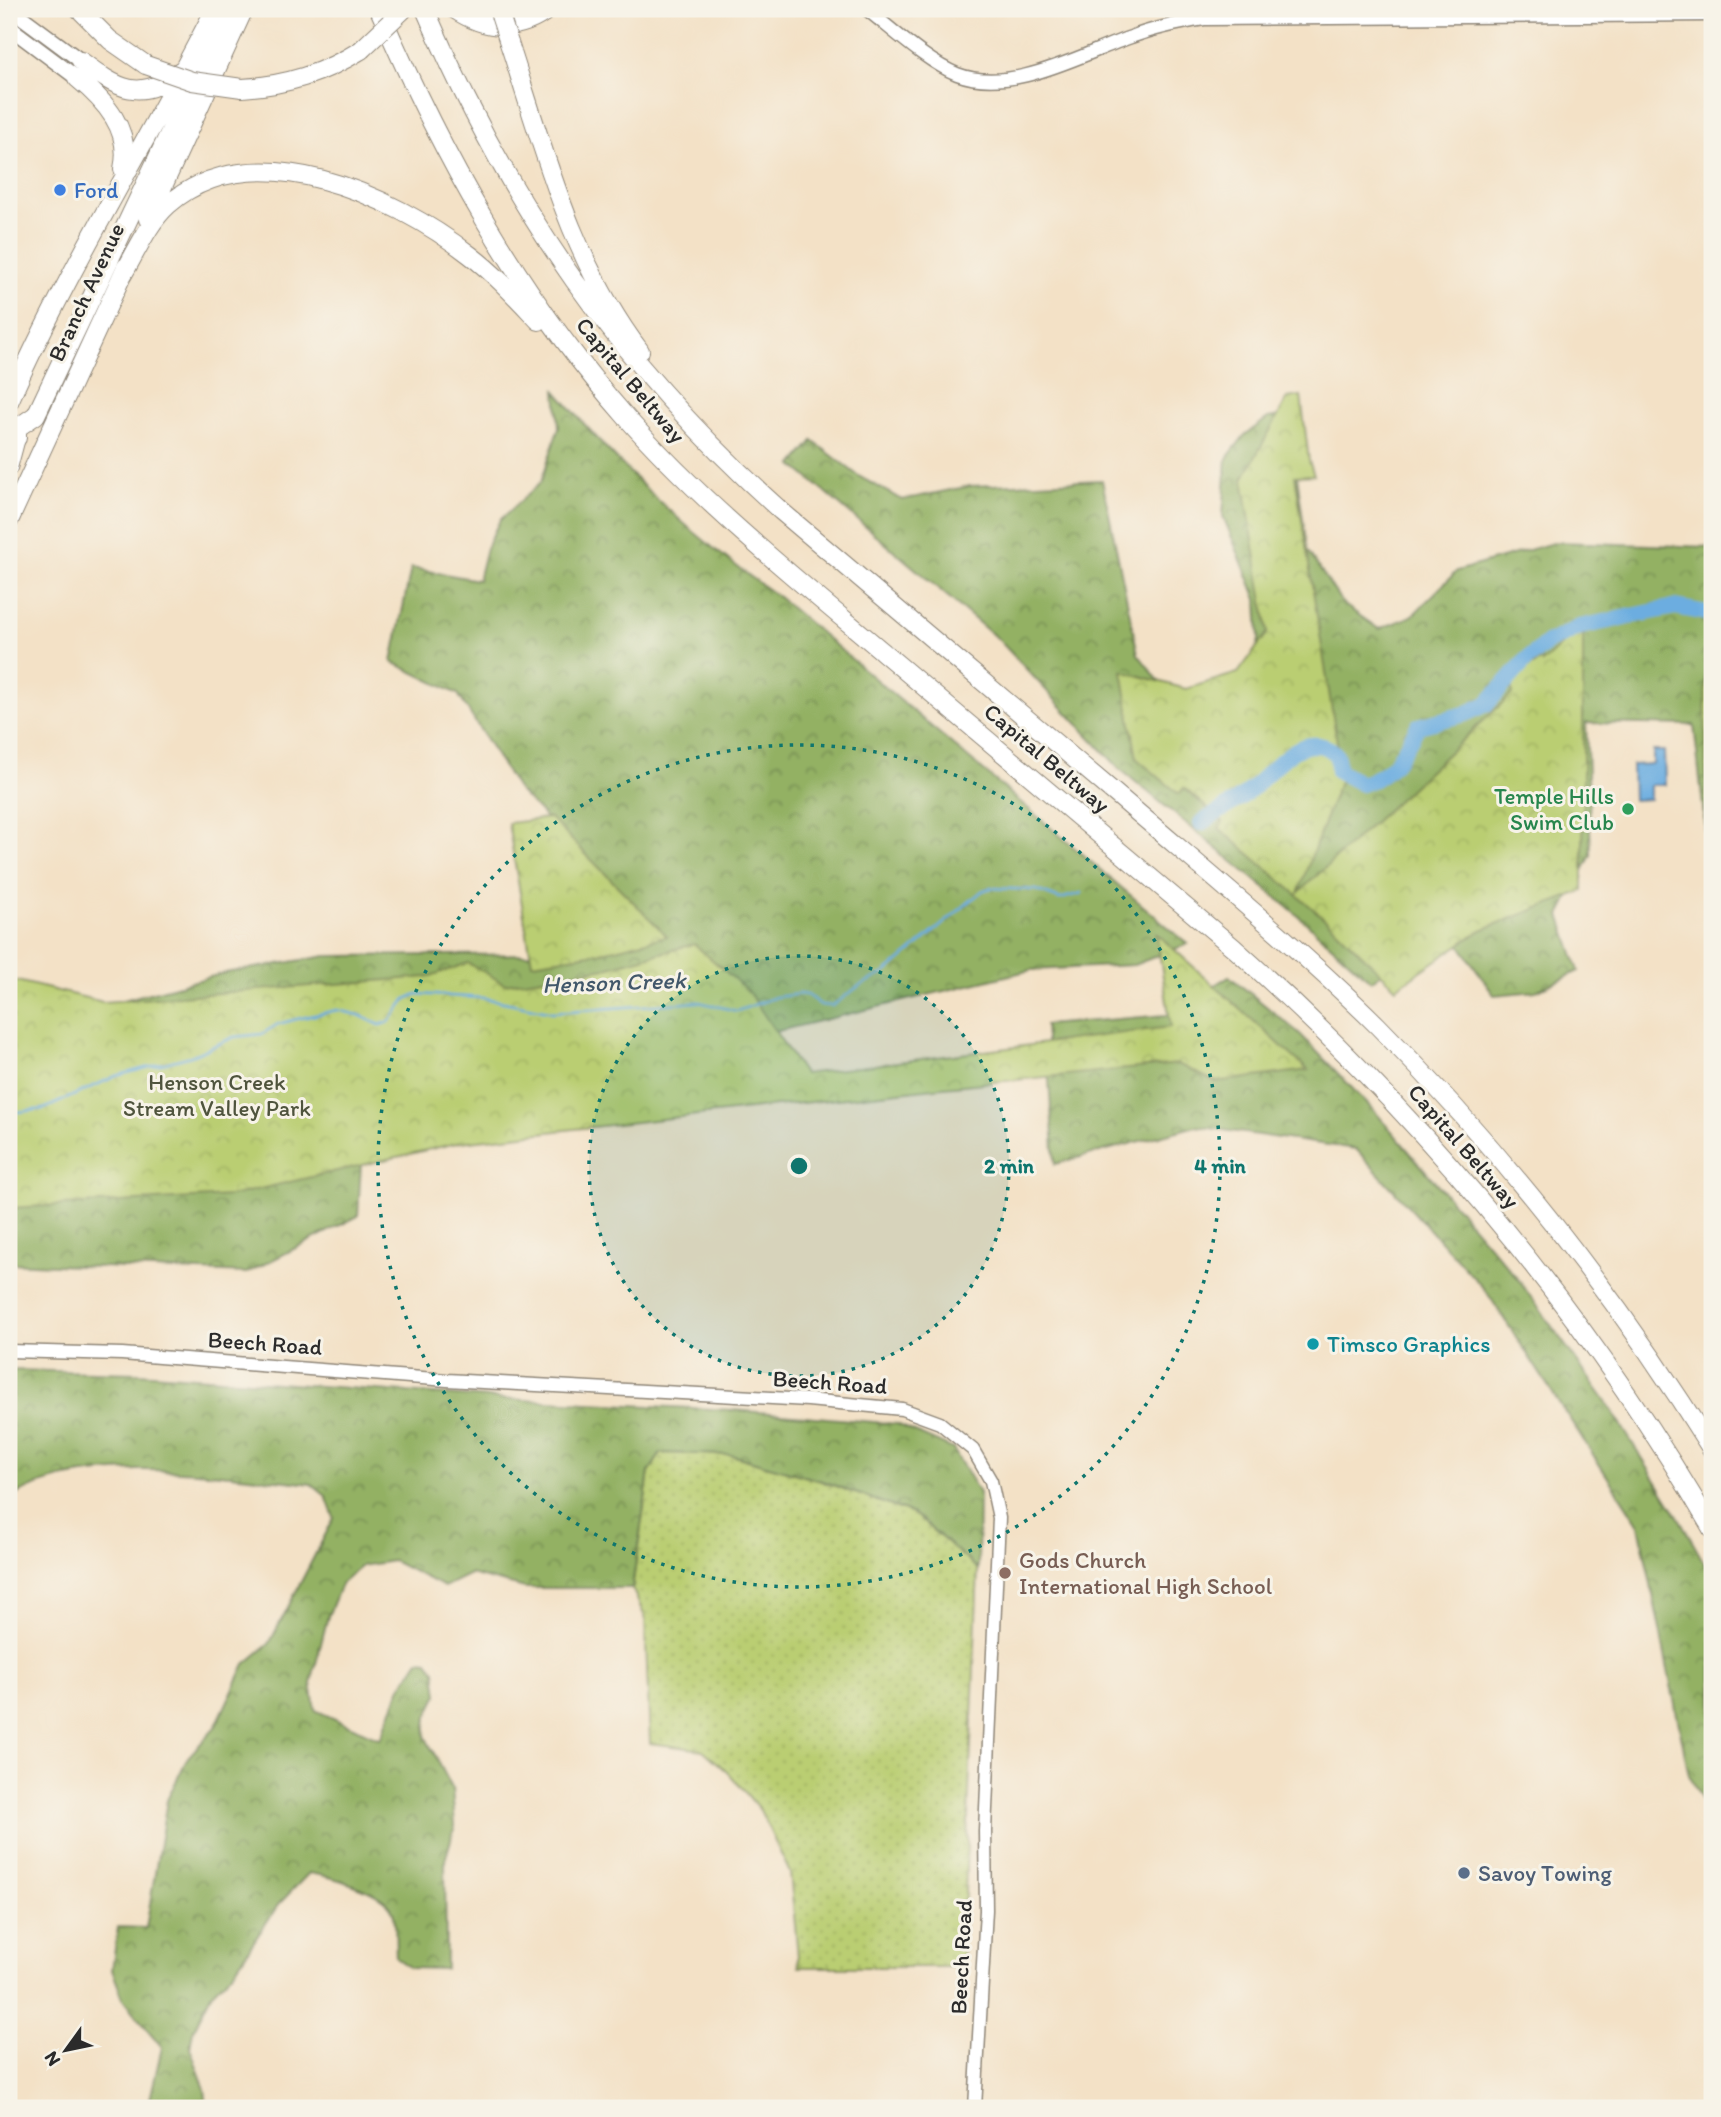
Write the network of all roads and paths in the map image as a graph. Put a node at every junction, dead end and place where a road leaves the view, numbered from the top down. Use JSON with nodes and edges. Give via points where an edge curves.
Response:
{"nodes":[{"id":1,"x":11,"y":9,"type":"edge"},
{"id":2,"x":79,"y":9,"type":"edge"},
{"id":3,"x":215,"y":9,"type":"edge"},
{"id":4,"x":228,"y":9,"type":"edge"},
{"id":5,"x":244,"y":9,"type":"edge"},
{"id":6,"x":378,"y":9,"type":"edge"},
{"id":7,"x":404,"y":9,"type":"edge"},
{"id":8,"x":425,"y":9,"type":"edge"},
{"id":9,"x":454,"y":9,"type":"edge"},
{"id":10,"x":498,"y":9,"type":"edge"},
{"id":11,"x":549,"y":9,"type":"edge"},
{"id":12,"x":866,"y":9,"type":"edge"},
{"id":13,"x":1712,"y":15,"type":"edge"},
{"id":14,"x":9,"y":27,"type":"edge"},
{"id":15,"x":185,"y":67,"type":"junction"},
{"id":16,"x":79,"y":69,"type":"junction"},
{"id":17,"x":121,"y":179,"type":"junction"},
{"id":18,"x":122,"y":276,"type":"junction"},
{"id":19,"x":9,"y":402,"type":"edge"},
{"id":20,"x":625,"y":416,"type":"junction"},
{"id":21,"x":14,"y":430,"type":"edge"},
{"id":22,"x":9,"y":468,"type":"edge"},
{"id":23,"x":781,"y":511,"type":"junction"},
{"id":24,"x":9,"y":521,"type":"edge"},
{"id":25,"x":9,"y":1351,"type":"edge"},
{"id":26,"x":1712,"y":1450,"type":"edge"},
{"id":27,"x":1712,"y":1529,"type":"edge"},
{"id":28,"x":975,"y":2108,"type":"edge"}],
"edges":[{"from":1,"to":16,"type":"main road"},
{"from":2,"to":7,"type":"highway","bridge":true,"via":[[110,40],[146,65],[192,81],[242,88],[320,72],[360,50]]},
{"from":3,"to":15,"type":"highway","name":"Branch Avenue"},
{"from":4,"to":21,"type":"highway","via":[[36,415]]},
{"from":5,"to":18,"type":"highway","name":"Branch Avenue"},
{"from":6,"to":20,"type":"highway","name":"Capital Beltway","via":[[433,130],[506,258]]},
{"from":8,"to":23,"type":"highway","name":"Capital Beltway","via":[[488,145],[568,276],[674,406]]},
{"from":9,"to":11,"type":"highway","via":[[496,27],[526,22]]},
{"from":10,"to":23,"type":"highway","bridge":true,"via":[[567,220],[609,308],[709,435]]},
{"from":12,"to":13,"type":"street","via":[[954,72],[985,79],[1033,72],[1166,25],[1204,19]]},
{"from":14,"to":16,"type":"main road"},
{"from":15,"to":16,"type":"highway","via":[[169,80],[140,91]]},
{"from":15,"to":17,"type":"highway","name":"Branch Avenue"},
{"from":16,"to":17,"type":"highway","via":[[123,133],[126,147]]},
{"from":17,"to":19,"type":"highway","name":"Branch Avenue","via":[[42,327]]},
{"from":18,"to":20,"type":"highway","via":[[158,215],[196,186],[234,172],[260,170],[321,180],[418,219],[472,256],[537,318]]},
{"from":18,"to":24,"type":"highway","name":"Branch Avenue"},
{"from":20,"to":27,"type":"highway","name":"Capital Beltway","via":[[709,503],[1234,948],[1398,1106],[1562,1302],[1648,1424]]},
{"from":21,"to":22,"type":"highway"},
{"from":23,"to":26,"type":"highway","name":"Capital Beltway","via":[[1263,920],[1378,1026],[1486,1142],[1570,1245],[1652,1357]]},
{"from":25,"to":28,"type":"street","name":"Beech Road","via":[[122,1354],[447,1380],[808,1400],[902,1409],[932,1419],[958,1435],[991,1481],[999,1518]]}]}
